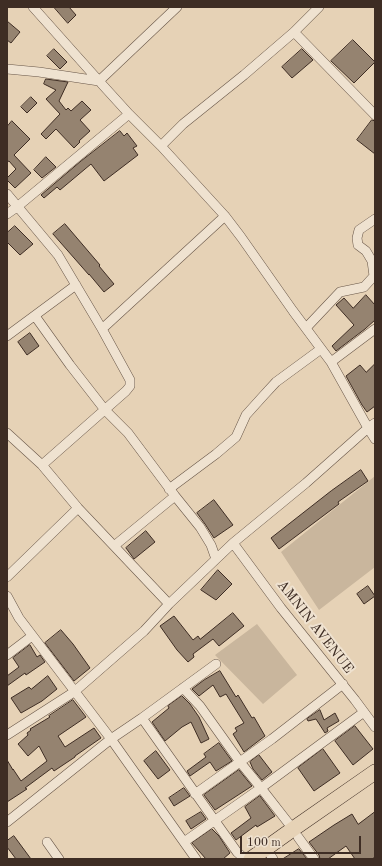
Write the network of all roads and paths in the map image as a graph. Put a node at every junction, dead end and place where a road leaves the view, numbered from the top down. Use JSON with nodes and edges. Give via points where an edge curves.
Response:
{"nodes":[{"id":1,"x":33,"y":7,"type":"edge"},
{"id":2,"x":319,"y":7,"type":"edge"},
{"id":3,"x":173,"y":9,"type":"edge"},
{"id":4,"x":294,"y":32,"type":"junction"},
{"id":5,"x":7,"y":69,"type":"edge"},
{"id":6,"x":99,"y":81,"type":"junction"},
{"id":7,"x":129,"y":114,"type":"junction"},
{"id":8,"x":375,"y":115,"type":"edge"},
{"id":9,"x":161,"y":146,"type":"junction"},
{"id":10,"x":7,"y":194,"type":"edge"},
{"id":11,"x":17,"y":207,"type":"junction"},
{"id":12,"x":7,"y":214,"type":"edge"},
{"id":13,"x":225,"y":216,"type":"junction"},
{"id":14,"x":375,"y":219,"type":"edge"},
{"id":15,"x":76,"y":285,"type":"junction"},
{"id":16,"x":35,"y":316,"type":"junction"},
{"id":17,"x":306,"y":328,"type":"junction"},
{"id":18,"x":375,"y":329,"type":"edge"},
{"id":19,"x":102,"y":330,"type":"junction"},
{"id":20,"x":7,"y":336,"type":"edge"},
{"id":21,"x":322,"y":349,"type":"junction"},
{"id":22,"x":331,"y":362,"type":"junction"},
{"id":23,"x":105,"y":410,"type":"junction"},
{"id":24,"x":371,"y":425,"type":"edge"},
{"id":25,"x":7,"y":433,"type":"edge"},
{"id":26,"x":375,"y":439,"type":"edge"},
{"id":27,"x":42,"y":465,"type":"junction"},
{"id":28,"x":172,"y":492,"type":"junction"},
{"id":29,"x":78,"y":508,"type":"junction"},
{"id":30,"x":233,"y":543,"type":"junction"},
{"id":31,"x":114,"y":546,"type":"junction"},
{"id":32,"x":216,"y":559,"type":"junction"},
{"id":33,"x":7,"y":577,"type":"edge"},
{"id":34,"x":7,"y":596,"type":"edge"},
{"id":35,"x":169,"y":604,"type":"junction"},
{"id":36,"x":32,"y":636,"type":"junction"},
{"id":37,"x":7,"y":655,"type":"edge"},
{"id":38,"x":216,"y":664,"type":"dead end"},
{"id":39,"x":343,"y":684,"type":"junction"},
{"id":40,"x":183,"y":688,"type":"junction"},
{"id":41,"x":74,"y":692,"type":"junction"},
{"id":42,"x":364,"y":712,"type":"junction"},
{"id":43,"x":142,"y":718,"type":"junction"},
{"id":44,"x":375,"y":727,"type":"edge"},
{"id":45,"x":7,"y":735,"type":"edge"},
{"id":46,"x":111,"y":739,"type":"junction"},
{"id":47,"x":240,"y":762,"type":"junction"},
{"id":48,"x":375,"y":772,"type":"edge"},
{"id":49,"x":375,"y":783,"type":"edge"},
{"id":50,"x":261,"y":788,"type":"junction"},
{"id":51,"x":195,"y":794,"type":"junction"},
{"id":52,"x":214,"y":821,"type":"junction"},
{"id":53,"x":7,"y":822,"type":"edge"},
{"id":54,"x":295,"y":833,"type":"junction"},
{"id":55,"x":47,"y":842,"type":"dead end"},
{"id":56,"x":184,"y":842,"type":"junction"},
{"id":57,"x":270,"y":858,"type":"edge"},
{"id":58,"x":59,"y":859,"type":"edge"},
{"id":59,"x":196,"y":859,"type":"edge"},
{"id":60,"x":245,"y":859,"type":"edge"},
{"id":61,"x":251,"y":859,"type":"edge"},
{"id":62,"x":314,"y":859,"type":"edge"}],
"edges":[{"from":1,"to":6,"type":"street"},
{"from":2,"to":4,"type":"street"},
{"from":3,"to":6,"type":"street"},
{"from":4,"to":8,"type":"street"},
{"from":4,"to":9,"type":"street","via":[[183,124]]},
{"from":5,"to":6,"type":"street"},
{"from":6,"to":7,"type":"street"},
{"from":7,"to":9,"type":"street"},
{"from":7,"to":11,"type":"street"},
{"from":9,"to":13,"type":"street"},
{"from":10,"to":11,"type":"street"},
{"from":11,"to":12,"type":"street"},
{"from":11,"to":15,"type":"street","via":[[58,255]]},
{"from":13,"to":17,"type":"street"},
{"from":13,"to":19,"type":"street"},
{"from":14,"to":17,"type":"street","via":[[359,230],[357,238],[358,245],[366,251],[372,261],[374,276],[364,287],[340,292]]},
{"from":15,"to":16,"type":"street"},
{"from":15,"to":19,"type":"street"},
{"from":16,"to":20,"type":"street"},
{"from":16,"to":23,"type":"street"},
{"from":17,"to":21,"type":"street"},
{"from":18,"to":22,"type":"street"},
{"from":19,"to":23,"type":"street","via":[[130,380],[130,386],[126,391]]},
{"from":21,"to":22,"type":"street"},
{"from":21,"to":28,"type":"street","via":[[276,382],[246,414],[236,437]]},
{"from":22,"to":24,"type":"street"},
{"from":23,"to":27,"type":"street"},
{"from":23,"to":28,"type":"street","via":[[128,433]]},
{"from":24,"to":26,"type":"street"},
{"from":24,"to":30,"type":"street"},
{"from":25,"to":27,"type":"street"},
{"from":27,"to":29,"type":"street"},
{"from":28,"to":31,"type":"street"},
{"from":28,"to":32,"type":"street","via":[[200,527]]},
{"from":29,"to":31,"type":"street"},
{"from":29,"to":33,"type":"street"},
{"from":30,"to":32,"type":"street"},
{"from":30,"to":39,"type":"street","name":"AMNIN AVENUE","via":[[281,608]]},
{"from":31,"to":35,"type":"street"},
{"from":32,"to":35,"type":"street"},
{"from":34,"to":36,"type":"street"},
{"from":35,"to":41,"type":"street","via":[[144,631]]},
{"from":36,"to":37,"type":"street"},
{"from":36,"to":41,"type":"street"},
{"from":38,"to":40,"type":"street"},
{"from":39,"to":42,"type":"street","name":"AMNIN AVENUE"},
{"from":39,"to":47,"type":"street"},
{"from":40,"to":43,"type":"street"},
{"from":40,"to":47,"type":"street","via":[[200,706]]},
{"from":41,"to":45,"type":"street"},
{"from":41,"to":46,"type":"street"},
{"from":42,"to":44,"type":"street","name":"AMNIN AVENUE"},
{"from":42,"to":50,"type":"street"},
{"from":43,"to":46,"type":"street"},
{"from":43,"to":51,"type":"street"},
{"from":46,"to":53,"type":"street"},
{"from":46,"to":56,"type":"street"},
{"from":47,"to":50,"type":"street"},
{"from":47,"to":51,"type":"street"},
{"from":48,"to":54,"type":"main road"},
{"from":49,"to":54,"type":"main road"},
{"from":50,"to":52,"type":"street"},
{"from":50,"to":54,"type":"street"},
{"from":51,"to":52,"type":"street"},
{"from":52,"to":56,"type":"street"},
{"from":52,"to":60,"type":"street"},
{"from":54,"to":57,"type":"main road"},
{"from":54,"to":61,"type":"main road"},
{"from":54,"to":62,"type":"street"},
{"from":55,"to":58,"type":"street"},
{"from":56,"to":59,"type":"street"}]}
